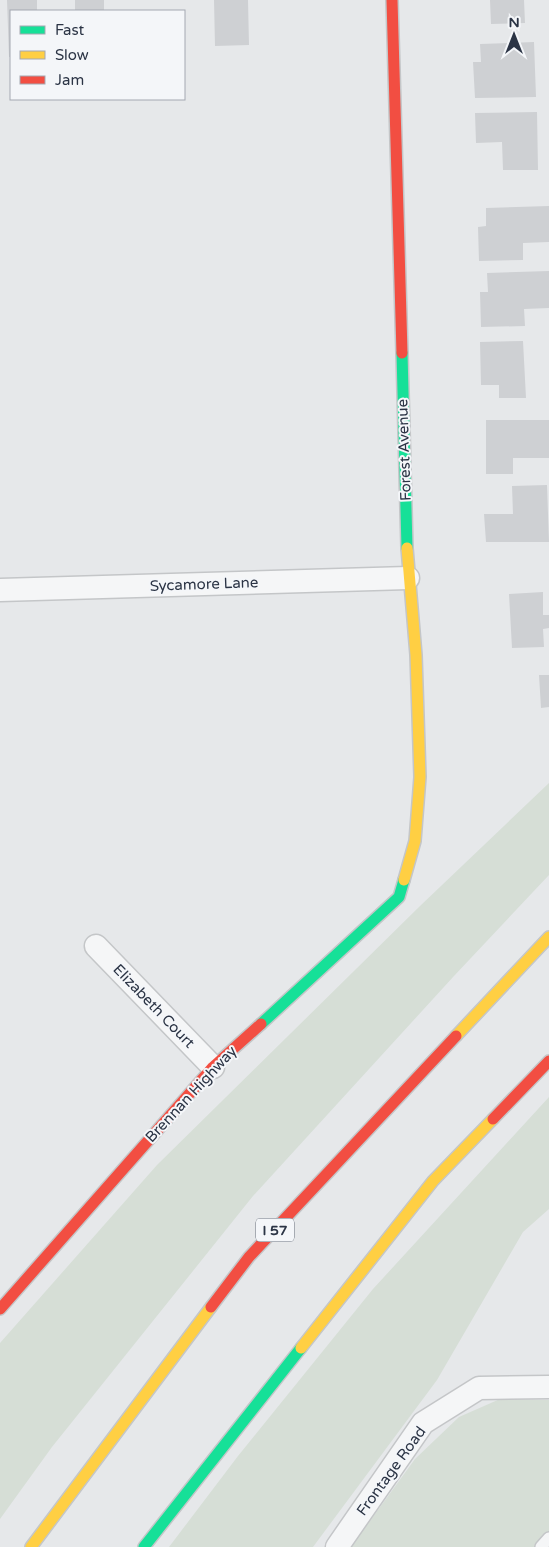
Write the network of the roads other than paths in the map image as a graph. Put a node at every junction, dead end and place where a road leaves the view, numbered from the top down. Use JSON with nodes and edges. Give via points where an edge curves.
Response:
{"nodes":[{"id":1,"x":392,"y":0,"type":"edge"},
{"id":2,"x":408,"y":578,"type":"junction"},
{"id":3,"x":0,"y":590,"type":"edge"},
{"id":4,"x":399,"y":897,"type":"joint"},
{"id":5,"x":549,"y":937,"type":"edge"},
{"id":6,"x":96,"y":946,"type":"dead end"},
{"id":7,"x":549,"y":1061,"type":"edge"},
{"id":8,"x":213,"y":1067,"type":"junction"},
{"id":9,"x":0,"y":1309,"type":"edge"},
{"id":10,"x":549,"y":1387,"type":"edge"},
{"id":11,"x":549,"y":1538,"type":"edge"},
{"id":12,"x":31,"y":1547,"type":"edge"},
{"id":13,"x":144,"y":1547,"type":"edge"},
{"id":14,"x":337,"y":1547,"type":"edge"},
{"id":15,"x":541,"y":1547,"type":"edge"}],
"edges":[{"from":1,"to":2,"type":"main road","name":"Forest Avenue"},
{"from":2,"to":3,"type":"street","name":"Sycamore Lane"},
{"from":2,"to":4,"type":"main road","name":"Forest Avenue","via":[[416,655],[420,777],[415,841]]},
{"from":4,"to":8,"type":"main road","name":"Brennan Highway"},
{"from":5,"to":12,"type":"main road","number":"I 57","via":[[249,1257]]},
{"from":6,"to":8,"type":"street","name":"Elizabeth Court"},
{"from":7,"to":13,"type":"main road","via":[[433,1181]]},
{"from":8,"to":9,"type":"main road","name":"Brennan Highway"},
{"from":10,"to":14,"type":"street","name":"Frontage Road","via":[[479,1388],[423,1424]]},
{"from":11,"to":15,"type":"lane"}]}
